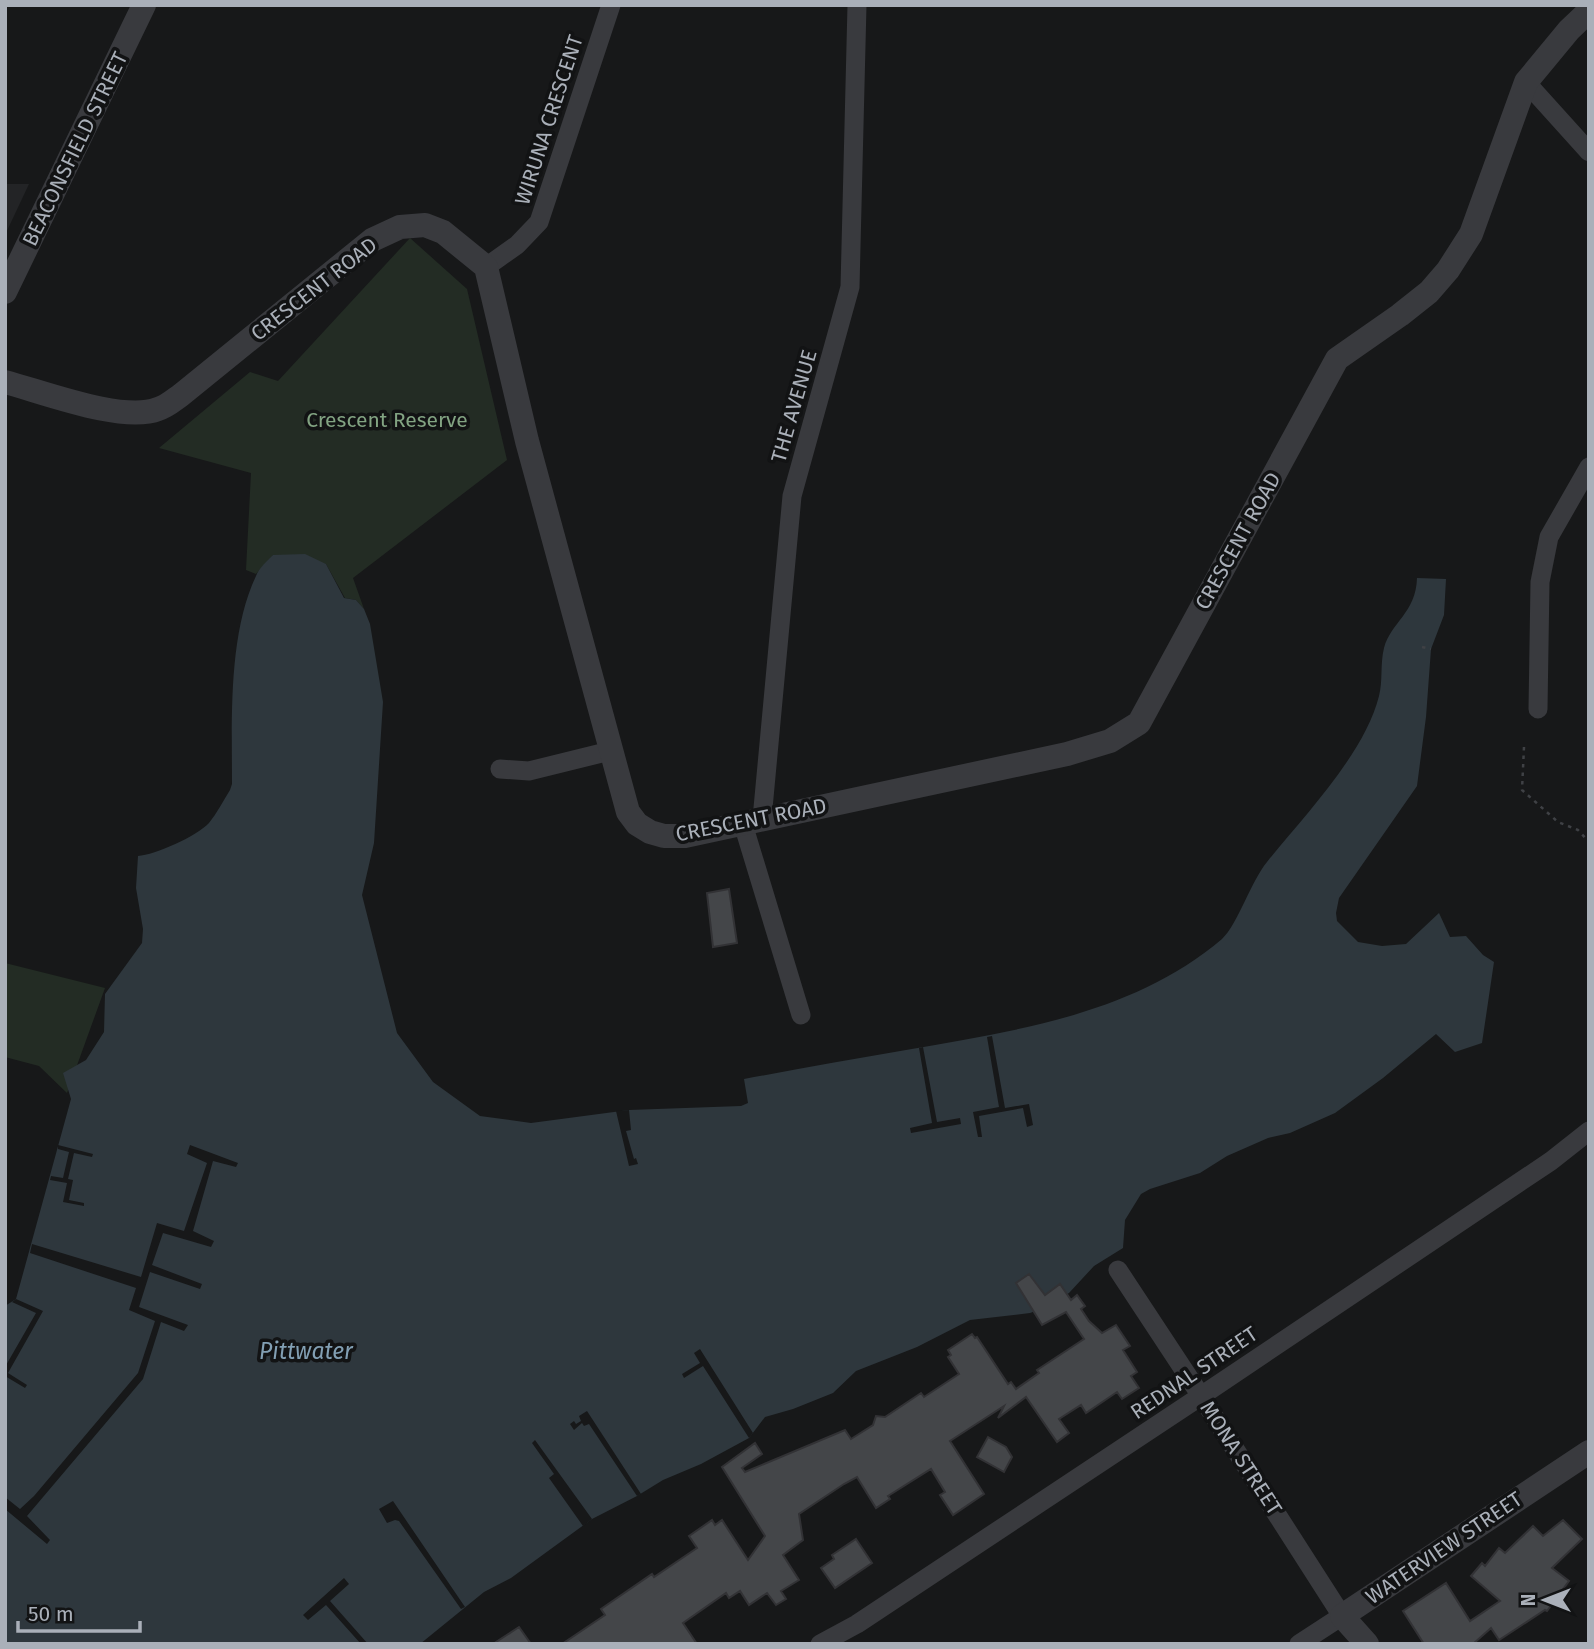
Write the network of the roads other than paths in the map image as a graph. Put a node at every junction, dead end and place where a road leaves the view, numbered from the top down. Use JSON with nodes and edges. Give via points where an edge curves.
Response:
{"nodes":[{"id":1,"x":145,"y":5,"type":"edge"},
{"id":2,"x":611,"y":5,"type":"edge"},
{"id":3,"x":856,"y":5,"type":"edge"},
{"id":4,"x":1589,"y":11,"type":"edge"},
{"id":5,"x":1526,"y":82,"type":"junction"},
{"id":6,"x":1589,"y":152,"type":"edge"},
{"id":7,"x":486,"y":267,"type":"junction"},
{"id":8,"x":5,"y":292,"type":"edge"},
{"id":9,"x":5,"y":382,"type":"edge"},
{"id":10,"x":1589,"y":467,"type":"edge"},
{"id":11,"x":1538,"y":709,"type":"dead end"},
{"id":12,"x":610,"y":751,"type":"junction"},
{"id":13,"x":499,"y":769,"type":"dead end"},
{"id":14,"x":752,"y":821,"type":"junction"},
{"id":15,"x":800,"y":1015,"type":"dead end"},
{"id":16,"x":1589,"y":1131,"type":"edge"},
{"id":17,"x":1118,"y":1270,"type":"dead end"},
{"id":18,"x":1201,"y":1396,"type":"junction"},
{"id":19,"x":1589,"y":1452,"type":"edge"},
{"id":20,"x":1342,"y":1616,"type":"junction"},
{"id":21,"x":820,"y":1644,"type":"edge"},
{"id":22,"x":1299,"y":1644,"type":"edge"},
{"id":23,"x":1367,"y":1644,"type":"edge"}],
"edges":[{"from":1,"to":8,"type":"street","name":"BEACONSFIELD STREET"},
{"from":2,"to":7,"type":"street","name":"WIRUNA CRESCENT","via":[[539,222]]},
{"from":3,"to":14,"type":"street","name":"THE AVENUE","via":[[850,287],[792,496]]},
{"from":4,"to":5,"type":"street","name":"CRESCENT ROAD"},
{"from":5,"to":6,"type":"street"},
{"from":5,"to":14,"type":"street","name":"CRESCENT ROAD","via":[[1471,234],[1429,292],[1336,359],[1139,723],[1110,741],[1066,754]]},
{"from":7,"to":9,"type":"street","name":"CRESCENT ROAD","via":[[443,232],[425,225],[400,227],[373,240],[181,395],[159,409],[139,414]]},
{"from":7,"to":12,"type":"street","name":"CRESCENT ROAD"},
{"from":10,"to":11,"type":"street","via":[[1549,537],[1540,582]]},
{"from":12,"to":13,"type":"street","via":[[529,771]]},
{"from":12,"to":14,"type":"street","name":"CRESCENT ROAD","via":[[628,812],[650,832],[685,836]]},
{"from":14,"to":15,"type":"street","name":"THE AVENUE"},
{"from":16,"to":18,"type":"street","name":"REDNAL STREET"},
{"from":17,"to":18,"type":"street","name":"MONA STREET"},
{"from":18,"to":20,"type":"street","name":"MONA STREET"},
{"from":18,"to":21,"type":"street","name":"REDNAL STREET"},
{"from":19,"to":20,"type":"street","name":"WATERVIEW STREET"},
{"from":20,"to":22,"type":"street","name":"WATERVIEW STREET"},
{"from":20,"to":23,"type":"street","name":"MONA STREET"}]}
